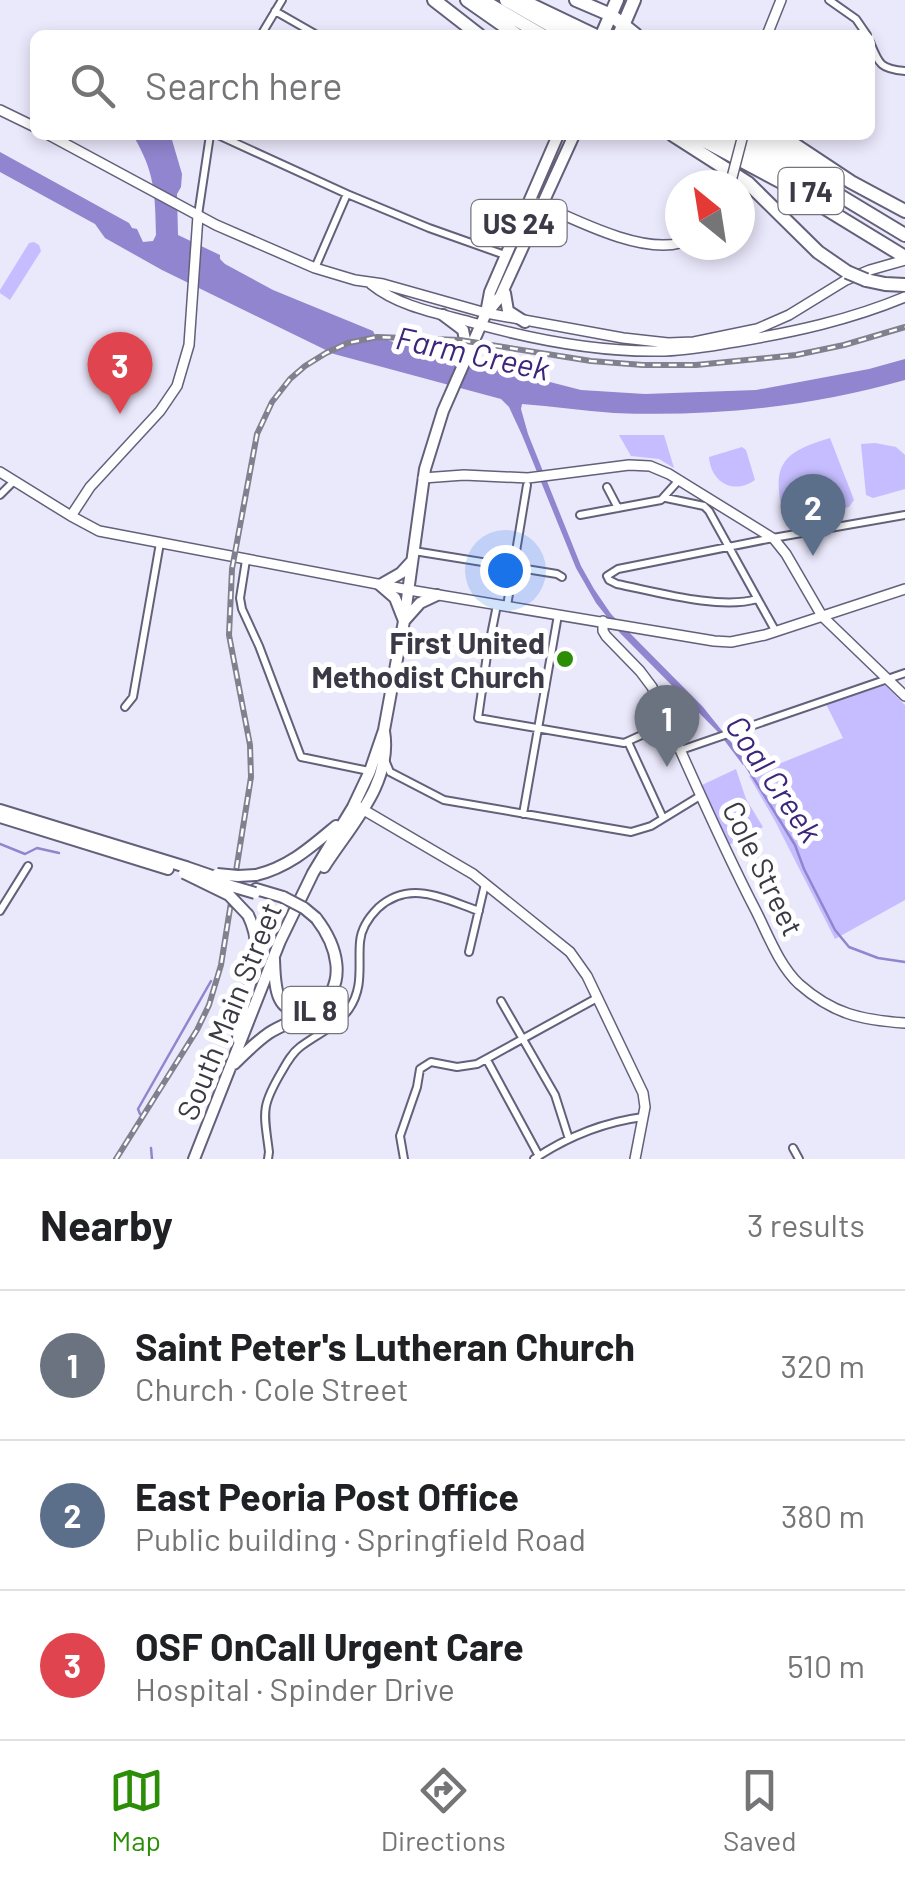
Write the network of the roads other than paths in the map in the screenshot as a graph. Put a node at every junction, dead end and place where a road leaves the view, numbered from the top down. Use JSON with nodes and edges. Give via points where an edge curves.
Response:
{"nodes":[{"id":1,"x":282,"y":0,"type":"edge"},
{"id":2,"x":434,"y":0,"type":"edge"},
{"id":3,"x":467,"y":0,"type":"edge"},
{"id":4,"x":482,"y":0,"type":"edge"},
{"id":5,"x":506,"y":0,"type":"edge"},
{"id":6,"x":521,"y":0,"type":"edge"},
{"id":7,"x":576,"y":0,"type":"edge"},
{"id":8,"x":617,"y":0,"type":"edge"},
{"id":9,"x":634,"y":0,"type":"edge"},
{"id":10,"x":782,"y":0,"type":"edge"},
{"id":11,"x":829,"y":0,"type":"edge"},
{"id":12,"x":275,"y":12,"type":"junction"},
{"id":13,"x":611,"y":15,"type":"junction"},
{"id":14,"x":264,"y":30,"type":"edge"},
{"id":15,"x":308,"y":30,"type":"edge"},
{"id":16,"x":473,"y":30,"type":"edge"},
{"id":17,"x":511,"y":30,"type":"edge"},
{"id":18,"x":533,"y":30,"type":"edge"},
{"id":19,"x":558,"y":30,"type":"edge"},
{"id":20,"x":583,"y":30,"type":"edge"},
{"id":21,"x":604,"y":30,"type":"edge"},
{"id":22,"x":622,"y":30,"type":"edge"},
{"id":23,"x":770,"y":30,"type":"edge"},
{"id":24,"x":864,"y":30,"type":"edge"},
{"id":25,"x":875,"y":54,"type":"edge"},
{"id":26,"x":905,"y":71,"type":"edge"},
{"id":27,"x":0,"y":110,"type":"edge"},
{"id":28,"x":30,"y":125,"type":"edge"},
{"id":29,"x":58,"y":140,"type":"edge"},
{"id":30,"x":209,"y":140,"type":"edge"},
{"id":31,"x":229,"y":140,"type":"edge"},
{"id":32,"x":556,"y":140,"type":"edge"},
{"id":33,"x":572,"y":140,"type":"edge"},
{"id":34,"x":681,"y":140,"type":"edge"},
{"id":35,"x":701,"y":140,"type":"edge"},
{"id":36,"x":725,"y":140,"type":"edge"},
{"id":37,"x":740,"y":140,"type":"edge"},
{"id":38,"x":749,"y":140,"type":"edge"},
{"id":39,"x":768,"y":140,"type":"edge"},
{"id":40,"x":788,"y":140,"type":"edge"},
{"id":41,"x":733,"y":170,"type":"edge"},
{"id":42,"x":347,"y":194,"type":"junction"},
{"id":43,"x":530,"y":200,"type":"junction"},
{"id":44,"x":542,"y":205,"type":"junction"},
{"id":45,"x":905,"y":211,"type":"edge"},
{"id":46,"x":198,"y":216,"type":"junction"},
{"id":47,"x":874,"y":218,"type":"junction"},
{"id":48,"x":905,"y":235,"type":"edge"},
{"id":49,"x":665,"y":245,"type":"edge"},
{"id":50,"x":506,"y":255,"type":"junction"},
{"id":51,"x":905,"y":256,"type":"edge"},
{"id":52,"x":315,"y":268,"type":"junction"},
{"id":53,"x":371,"y":284,"type":"junction"},
{"id":54,"x":905,"y":285,"type":"edge"},
{"id":55,"x":504,"y":288,"type":"junction"},
{"id":56,"x":905,"y":297,"type":"edge"},
{"id":57,"x":486,"y":313,"type":"junction"},
{"id":58,"x":443,"y":315,"type":"junction"},
{"id":59,"x":525,"y":322,"type":"junction"},
{"id":60,"x":481,"y":326,"type":"junction"},
{"id":61,"x":468,"y":354,"type":"junction"},
{"id":62,"x":0,"y":472,"type":"edge"},
{"id":63,"x":423,"y":478,"type":"junction"},
{"id":64,"x":679,"y":480,"type":"junction"},
{"id":65,"x":14,"y":481,"type":"junction"},
{"id":66,"x":527,"y":485,"type":"dead end"},
{"id":67,"x":607,"y":487,"type":"dead end"},
{"id":68,"x":0,"y":495,"type":"edge"},
{"id":69,"x":666,"y":498,"type":"junction"},
{"id":70,"x":618,"y":508,"type":"junction"},
{"id":71,"x":580,"y":515,"type":"dead end"},
{"id":72,"x":71,"y":516,"type":"junction"},
{"id":73,"x":905,"y":516,"type":"edge"},
{"id":74,"x":773,"y":538,"type":"junction"},
{"id":75,"x":160,"y":543,"type":"junction"},
{"id":76,"x":729,"y":547,"type":"junction"},
{"id":77,"x":413,"y":555,"type":"junction"},
{"id":78,"x":246,"y":560,"type":"junction"},
{"id":79,"x":514,"y":567,"type":"junction"},
{"id":80,"x":562,"y":577,"type":"dead end"},
{"id":81,"x":380,"y":585,"type":"junction"},
{"id":82,"x":905,"y":589,"type":"edge"},
{"id":83,"x":409,"y":590,"type":"junction"},
{"id":84,"x":437,"y":595,"type":"junction"},
{"id":85,"x":758,"y":599,"type":"junction"},
{"id":86,"x":502,"y":606,"type":"junction"},
{"id":87,"x":558,"y":614,"type":"junction"},
{"id":88,"x":822,"y":616,"type":"junction"},
{"id":89,"x":404,"y":621,"type":"junction"},
{"id":90,"x":612,"y":623,"type":"junction"},
{"id":91,"x":776,"y":632,"type":"junction"},
{"id":92,"x":905,"y":674,"type":"edge"},
{"id":93,"x":888,"y":679,"type":"junction"},
{"id":94,"x":905,"y":696,"type":"edge"},
{"id":95,"x":125,"y":707,"type":"dead end"},
{"id":96,"x":668,"y":723,"type":"junction"},
{"id":97,"x":538,"y":728,"type":"junction"},
{"id":98,"x":384,"y":730,"type":"junction"},
{"id":99,"x":628,"y":742,"type":"junction"},
{"id":100,"x":681,"y":750,"type":"junction"},
{"id":101,"x":385,"y":756,"type":"junction"},
{"id":102,"x":370,"y":771,"type":"junction"},
{"id":103,"x":400,"y":778,"type":"junction"},
{"id":104,"x":376,"y":786,"type":"junction"},
{"id":105,"x":702,"y":795,"type":"junction"},
{"id":106,"x":354,"y":810,"type":"junction"},
{"id":107,"x":0,"y":814,"type":"edge"},
{"id":108,"x":524,"y":814,"type":"junction"},
{"id":109,"x":663,"y":818,"type":"junction"},
{"id":110,"x":28,"y":866,"type":"dead end"},
{"id":111,"x":185,"y":870,"type":"junction"},
{"id":112,"x":486,"y":883,"type":"junction"},
{"id":113,"x":0,"y":911,"type":"edge"},
{"id":114,"x":479,"y":911,"type":"junction"},
{"id":115,"x":314,"y":920,"type":"junction"},
{"id":116,"x":469,"y":952,"type":"dead end"},
{"id":117,"x":274,"y":955,"type":"junction"},
{"id":118,"x":597,"y":998,"type":"junction"},
{"id":119,"x":501,"y":1000,"type":"dead end"},
{"id":120,"x":905,"y":1024,"type":"edge"},
{"id":121,"x":523,"y":1039,"type":"junction"},
{"id":122,"x":238,"y":1047,"type":"junction"},
{"id":123,"x":487,"y":1060,"type":"junction"},
{"id":124,"x":229,"y":1068,"type":"junction"},
{"id":125,"x":643,"y":1116,"type":"junction"},
{"id":126,"x":569,"y":1139,"type":"junction"},
{"id":127,"x":793,"y":1148,"type":"dead end"},
{"id":128,"x":536,"y":1158,"type":"edge"},
{"id":129,"x":194,"y":1159,"type":"edge"},
{"id":130,"x":268,"y":1159,"type":"edge"},
{"id":131,"x":404,"y":1159,"type":"edge"},
{"id":132,"x":635,"y":1159,"type":"edge"},
{"id":133,"x":799,"y":1159,"type":"edge"}],
"edges":[{"from":1,"to":12,"type":"street"},
{"from":2,"to":16,"type":"highway"},
{"from":3,"to":17,"type":"highway"},
{"from":4,"to":18,"type":"highway"},
{"from":5,"to":19,"type":"highway"},
{"from":6,"to":20,"type":"highway"},
{"from":7,"to":13,"type":"highway"},
{"from":8,"to":13,"type":"highway"},
{"from":9,"to":22,"type":"highway"},
{"from":10,"to":23,"type":"main road"},
{"from":11,"to":24,"type":"street"},
{"from":12,"to":14,"type":"street"},
{"from":12,"to":15,"type":"street"},
{"from":13,"to":21,"type":"highway"},
{"from":13,"to":22,"type":"highway"},
{"from":25,"to":26,"type":"street","via":[[884,67]]},
{"from":27,"to":28,"type":"main road"},
{"from":29,"to":46,"type":"main road"},
{"from":30,"to":46,"type":"street"},
{"from":31,"to":42,"type":"street"},
{"from":32,"to":43,"type":"main road","number":"US 24"},
{"from":33,"to":44,"type":"main road","number":"US 24"},
{"from":34,"to":54,"type":"highway","bridge":true,"via":[[748,183],[818,252],[848,272]]},
{"from":35,"to":51,"type":"highway"},
{"from":36,"to":51,"type":"highway","number":"I 74"},
{"from":37,"to":41,"type":"main road","bridge":true},
{"from":38,"to":47,"type":"highway","number":"I 74"},
{"from":39,"to":47,"type":"highway"},
{"from":40,"to":45,"type":"highway"},
{"from":42,"to":50,"type":"street"},
{"from":42,"to":52,"type":"street"},
{"from":43,"to":44,"type":"main road"},
{"from":43,"to":50,"type":"main road","number":"US 24"},
{"from":44,"to":49,"type":"main road","via":[[634,242]]},
{"from":44,"to":55,"type":"main road","number":"US 24"},
{"from":46,"to":52,"type":"main road"},
{"from":46,"to":72,"type":"main road","via":[[186,362],[171,396]]},
{"from":47,"to":48,"type":"highway","number":"I 74"},
{"from":50,"to":57,"type":"main road","number":"US 24"},
{"from":51,"to":59,"type":"main road","via":[[769,324],[711,340],[656,342]]},
{"from":52,"to":53,"type":"main road"},
{"from":53,"to":57,"type":"main road"},
{"from":53,"to":58,"type":"main road"},
{"from":55,"to":57,"type":"main road","number":"US 24"},
{"from":55,"to":59,"type":"main road","via":[[508,312]]},
{"from":56,"to":60,"type":"main road","via":[[827,324],[678,350],[592,346]]},
{"from":57,"to":59,"type":"main road"},
{"from":57,"to":60,"type":"main road","number":"US 24"},
{"from":58,"to":60,"type":"main road"},
{"from":58,"to":61,"type":"main road","via":[[463,330]]},
{"from":60,"to":61,"type":"main road","number":"US 24"},
{"from":61,"to":63,"type":"main road","number":"US 24"},
{"from":62,"to":65,"type":"main road"},
{"from":63,"to":64,"type":"main road","via":[[543,477],[640,464]]},
{"from":63,"to":77,"type":"main road","number":"US 24"},
{"from":64,"to":69,"type":"street"},
{"from":64,"to":74,"type":"main road"},
{"from":65,"to":68,"type":"street"},
{"from":65,"to":72,"type":"main road"},
{"from":66,"to":79,"type":"street"},
{"from":67,"to":70,"type":"street"},
{"from":69,"to":70,"type":"street"},
{"from":69,"to":76,"type":"street","via":[[707,508]]},
{"from":70,"to":71,"type":"street"},
{"from":72,"to":75,"type":"main road","via":[[99,530]]},
{"from":73,"to":74,"type":"street"},
{"from":74,"to":76,"type":"street"},
{"from":74,"to":88,"type":"main road"},
{"from":75,"to":78,"type":"main road"},
{"from":75,"to":95,"type":"street","via":[[133,697]]},
{"from":76,"to":85,"type":"street"},
{"from":76,"to":85,"type":"street","via":[[607,576],[618,584],[700,599]]},
{"from":77,"to":79,"type":"street"},
{"from":77,"to":81,"type":"main road","via":[[401,573]]},
{"from":77,"to":83,"type":"main road","number":"US 24"},
{"from":78,"to":81,"type":"main road"},
{"from":78,"to":102,"type":"street","via":[[242,609],[301,757]]},
{"from":79,"to":80,"type":"street"},
{"from":79,"to":86,"type":"street"},
{"from":81,"to":83,"type":"main road"},
{"from":81,"to":89,"type":"main road","via":[[395,598]]},
{"from":82,"to":88,"type":"main road"},
{"from":83,"to":84,"type":"main road"},
{"from":83,"to":89,"type":"main road","name":"South Main Street","number":"US 24"},
{"from":84,"to":86,"type":"main road"},
{"from":84,"to":89,"type":"main road","via":[[420,602]]},
{"from":85,"to":91,"type":"street"},
{"from":86,"to":87,"type":"main road"},
{"from":86,"to":97,"type":"street","via":[[478,718]]},
{"from":87,"to":90,"type":"main road"},
{"from":87,"to":97,"type":"street"},
{"from":88,"to":91,"type":"main road"},
{"from":88,"to":93,"type":"main road"},
{"from":89,"to":98,"type":"main road","name":"South Main Street","number":"US 24"},
{"from":90,"to":91,"type":"main road","via":[[726,642]]},
{"from":90,"to":96,"type":"main road","name":"Cole Street","via":[[602,631],[648,681]]},
{"from":92,"to":93,"type":"street"},
{"from":93,"to":94,"type":"main road"},
{"from":93,"to":100,"type":"street"},
{"from":96,"to":99,"type":"street"},
{"from":96,"to":100,"type":"main road","name":"Cole Street"},
{"from":97,"to":99,"type":"street"},
{"from":97,"to":108,"type":"street"},
{"from":98,"to":101,"type":"main road","name":"South Main Street","number":"US 24"},
{"from":98,"to":102,"type":"main road","name":"South Main Street","number":"US 24"},
{"from":99,"to":109,"type":"street"},
{"from":100,"to":105,"type":"main road","name":"Cole Street"},
{"from":101,"to":103,"type":"street","via":[[388,770]]},
{"from":101,"to":104,"type":"main road","name":"South Main Street","number":"US 24"},
{"from":102,"to":106,"type":"main road","name":"South Main Street","number":"US 24"},
{"from":103,"to":104,"type":"street","via":[[386,775]]},
{"from":103,"to":108,"type":"street","via":[[444,800]]},
{"from":104,"to":106,"type":"main road","name":"South Main Street","number":"US 24","via":[[367,804]]},
{"from":105,"to":109,"type":"street"},
{"from":105,"to":120,"type":"main road","name":"Cole Street","via":[[792,977],[852,1016]]},
{"from":106,"to":111,"type":"main road","bridge":true,"via":[[275,870],[231,876]]},
{"from":106,"to":112,"type":"main road"},
{"from":106,"to":117,"type":"main road","name":"South Main Street","via":[[313,872]]},
{"from":107,"to":111,"type":"main road"},
{"from":108,"to":109,"type":"street","via":[[631,832]]},
{"from":110,"to":113,"type":"street"},
{"from":111,"to":115,"type":"main road","bridge":true,"via":[[282,899]]},
{"from":111,"to":122,"type":"main road","bridge":true,"via":[[229,895],[257,937]]},
{"from":112,"to":114,"type":"street"},
{"from":112,"to":118,"type":"main road","via":[[570,952]]},
{"from":114,"to":116,"type":"street"},
{"from":114,"to":130,"type":"street","via":[[428,893],[406,893],[370,917],[351,1006],[292,1055],[270,1090]]},
{"from":115,"to":117,"type":"main road","number":"IL 8","via":[[332,964],[330,985],[318,1001],[302,1009],[281,1002]]},
{"from":115,"to":124,"type":"main road","number":"IL 8","via":[[336,956],[332,991],[318,1008],[268,1034]]},
{"from":117,"to":122,"type":"main road","name":"South Main Street"},
{"from":118,"to":121,"type":"street"},
{"from":118,"to":125,"type":"main road","via":[[641,1088]]},
{"from":119,"to":121,"type":"street"},
{"from":121,"to":123,"type":"street"},
{"from":121,"to":126,"type":"street","via":[[558,1102]]},
{"from":122,"to":124,"type":"main road","name":"South Main Street"},
{"from":123,"to":128,"type":"street"},
{"from":123,"to":131,"type":"street","via":[[462,1067],[430,1062],[418,1071],[401,1132]]},
{"from":124,"to":129,"type":"main road","name":"South Main Street"},
{"from":125,"to":126,"type":"street"},
{"from":125,"to":132,"type":"main road"},
{"from":126,"to":128,"type":"street"},
{"from":127,"to":133,"type":"street"}]}
